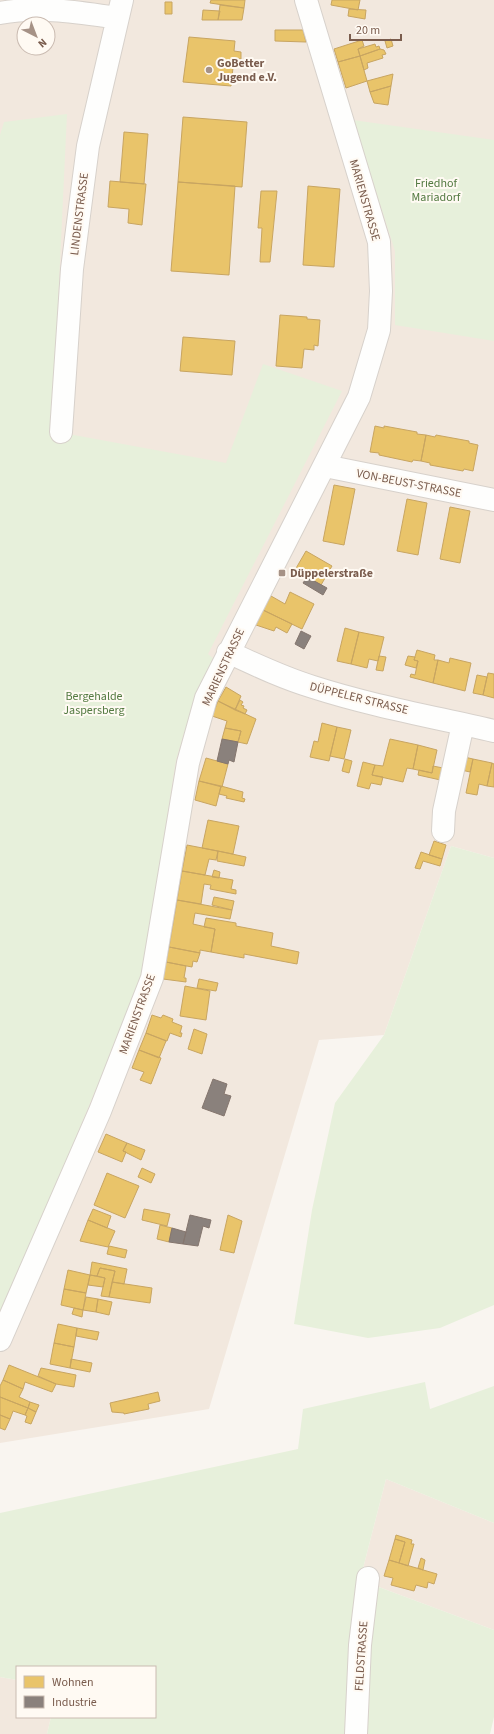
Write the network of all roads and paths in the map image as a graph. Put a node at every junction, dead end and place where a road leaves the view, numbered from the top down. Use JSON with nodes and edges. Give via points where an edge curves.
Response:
{"nodes":[{"id":1,"x":306,"y":0,"type":"edge"},
{"id":2,"x":120,"y":9,"type":"edge"},
{"id":3,"x":0,"y":12,"type":"edge"},
{"id":4,"x":61,"y":432,"type":"dead end"},
{"id":5,"x":325,"y":466,"type":"junction"},
{"id":6,"x":494,"y":500,"type":"edge"},
{"id":7,"x":228,"y":652,"type":"junction"},
{"id":8,"x":463,"y":724,"type":"junction"},
{"id":9,"x":494,"y":731,"type":"edge"},
{"id":10,"x":443,"y":831,"type":"dead end"},
{"id":11,"x":0,"y":1340,"type":"edge"},
{"id":12,"x":368,"y":1578,"type":"dead end"},
{"id":13,"x":356,"y":1734,"type":"edge"}],
"edges":[{"from":1,"to":5,"type":"street","name":"MARIENSTRASSE","via":[[378,242],[381,292],[379,330],[359,397]]},
{"from":2,"to":3,"type":"street","via":[[22,9]]},
{"from":2,"to":4,"type":"street","name":"LINDENSTRASSE","via":[[88,146],[72,269]]},
{"from":5,"to":6,"type":"street","name":"VON-BEUST-STRASSE"},
{"from":5,"to":7,"type":"street","name":"MARIENSTRASSE"},
{"from":7,"to":8,"type":"street","name":"DÜPPELER STRASSE","via":[[267,671],[313,687]]},
{"from":7,"to":11,"type":"street","name":"MARIENSTRASSE","via":[[206,698],[188,763],[152,978],[100,1111]]},
{"from":8,"to":9,"type":"street","name":"DÜPPELER STRASSE"},
{"from":8,"to":10,"type":"street","via":[[444,812]]},
{"from":12,"to":13,"type":"street","name":"FELDSTRASSE","via":[[360,1645]]}]}
